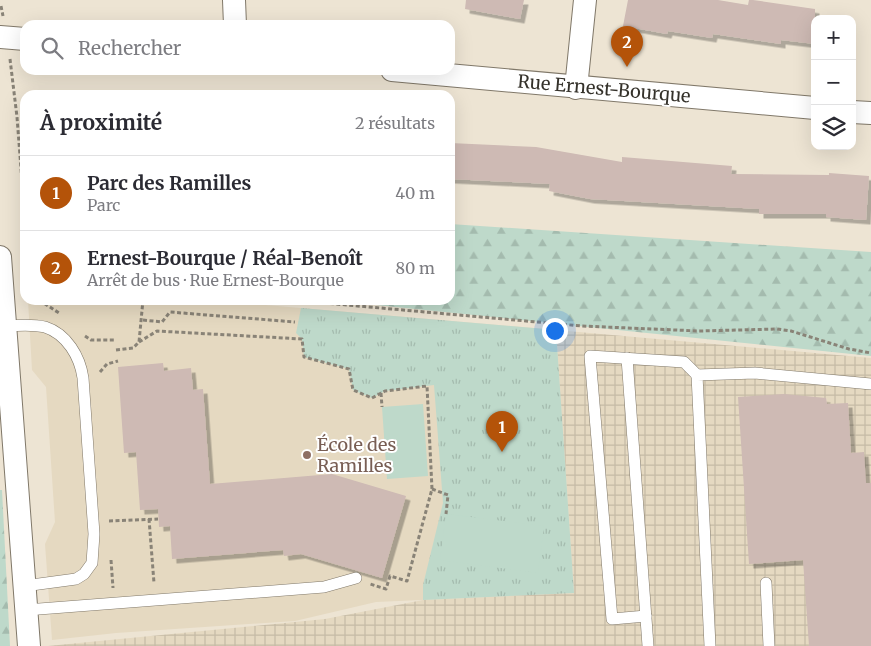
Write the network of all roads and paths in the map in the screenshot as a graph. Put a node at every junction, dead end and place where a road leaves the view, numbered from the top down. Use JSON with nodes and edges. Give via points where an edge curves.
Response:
{"nodes":[{"id":1,"x":234,"y":0,"type":"edge"},
{"id":2,"x":585,"y":0,"type":"edge"},
{"id":3,"x":235,"y":20,"type":"edge"},
{"id":4,"x":0,"y":37,"type":"edge"},
{"id":5,"x":20,"y":39,"type":"edge"},
{"id":6,"x":11,"y":64,"type":"dead end"},
{"id":7,"x":443,"y":75,"type":"edge"},
{"id":8,"x":576,"y":88,"type":"junction"},
{"id":9,"x":811,"y":108,"type":"edge"},
{"id":10,"x":856,"y":112,"type":"edge"},
{"id":11,"x":871,"y":113,"type":"edge"},
{"id":12,"x":20,"y":164,"type":"edge"},
{"id":13,"x":0,"y":257,"type":"edge"},
{"id":14,"x":143,"y":305,"type":"edge"},
{"id":15,"x":347,"y":305,"type":"edge"},
{"id":16,"x":4,"y":318,"type":"edge"},
{"id":17,"x":143,"y":320,"type":"junction"},
{"id":18,"x":162,"y":322,"type":"junction"},
{"id":19,"x":295,"y":322,"type":"dead end"},
{"id":20,"x":163,"y":331,"type":"junction"},
{"id":21,"x":139,"y":342,"type":"junction"},
{"id":22,"x":116,"y":350,"type":"dead end"},
{"id":23,"x":871,"y":353,"type":"edge"},
{"id":24,"x":627,"y":358,"type":"junction"},
{"id":25,"x":697,"y":375,"type":"junction"},
{"id":26,"x":871,"y":384,"type":"edge"},
{"id":27,"x":381,"y":393,"type":"junction"},
{"id":28,"x":382,"y":407,"type":"dead end"},
{"id":29,"x":8,"y":465,"type":"edge"},
{"id":30,"x":432,"y":489,"type":"junction"},
{"id":31,"x":446,"y":514,"type":"dead end"},
{"id":32,"x":149,"y":519,"type":"junction"},
{"id":33,"x":158,"y":519,"type":"dead end"},
{"id":34,"x":108,"y":521,"type":"dead end"},
{"id":35,"x":153,"y":570,"type":"dead end"},
{"id":36,"x":356,"y":578,"type":"dead end"},
{"id":37,"x":766,"y":583,"type":"dead end"},
{"id":38,"x":24,"y":586,"type":"junction"},
{"id":39,"x":381,"y":588,"type":"dead end"},
{"id":40,"x":26,"y":610,"type":"junction"},
{"id":41,"x":646,"y":616,"type":"junction"},
{"id":42,"x":29,"y":646,"type":"edge"},
{"id":43,"x":648,"y":646,"type":"edge"},
{"id":44,"x":710,"y":646,"type":"edge"},
{"id":45,"x":769,"y":646,"type":"edge"}],
"edges":[{"from":1,"to":3,"type":"street"},
{"from":2,"to":8,"type":"street"},
{"from":4,"to":5,"type":"street"},
{"from":6,"to":12,"type":"path"},
{"from":7,"to":8,"type":"street","name":"Rue Ernest-Bourque"},
{"from":8,"to":9,"type":"street","name":"Rue Ernest-Bourque"},
{"from":10,"to":11,"type":"street"},
{"from":13,"to":16,"type":"street"},
{"from":14,"to":17,"type":"path"},
{"from":15,"to":23,"type":"path","via":[[582,326],[699,331],[776,328]]},
{"from":16,"to":29,"type":"street"},
{"from":16,"to":38,"type":"lane","via":[[46,328],[64,340],[78,358],[83,378],[94,534],[92,563],[84,574],[66,582]]},
{"from":17,"to":18,"type":"path"},
{"from":17,"to":21,"type":"path"},
{"from":18,"to":19,"type":"path","via":[[170,312]]},
{"from":18,"to":20,"type":"path"},
{"from":20,"to":21,"type":"path"},
{"from":20,"to":27,"type":"path","via":[[302,339],[304,357],[349,368],[353,390],[372,398]]},
{"from":21,"to":22,"type":"path","via":[[132,348]]},
{"from":24,"to":25,"type":"lane","via":[[684,362]]},
{"from":24,"to":41,"type":"lane"},
{"from":24,"to":41,"type":"lane","via":[[590,356],[612,619]]},
{"from":25,"to":26,"type":"lane","via":[[755,373]]},
{"from":25,"to":44,"type":"lane"},
{"from":27,"to":28,"type":"path"},
{"from":27,"to":30,"type":"path","via":[[427,386]]},
{"from":29,"to":38,"type":"street"},
{"from":30,"to":31,"type":"path","via":[[448,495]]},
{"from":30,"to":39,"type":"path","via":[[407,581],[390,576],[386,589]]},
{"from":32,"to":33,"type":"path"},
{"from":32,"to":34,"type":"path"},
{"from":32,"to":35,"type":"path"},
{"from":36,"to":40,"type":"lane","via":[[324,587]]},
{"from":37,"to":45,"type":"lane"},
{"from":38,"to":40,"type":"street"},
{"from":40,"to":42,"type":"street"},
{"from":41,"to":43,"type":"lane"}]}
